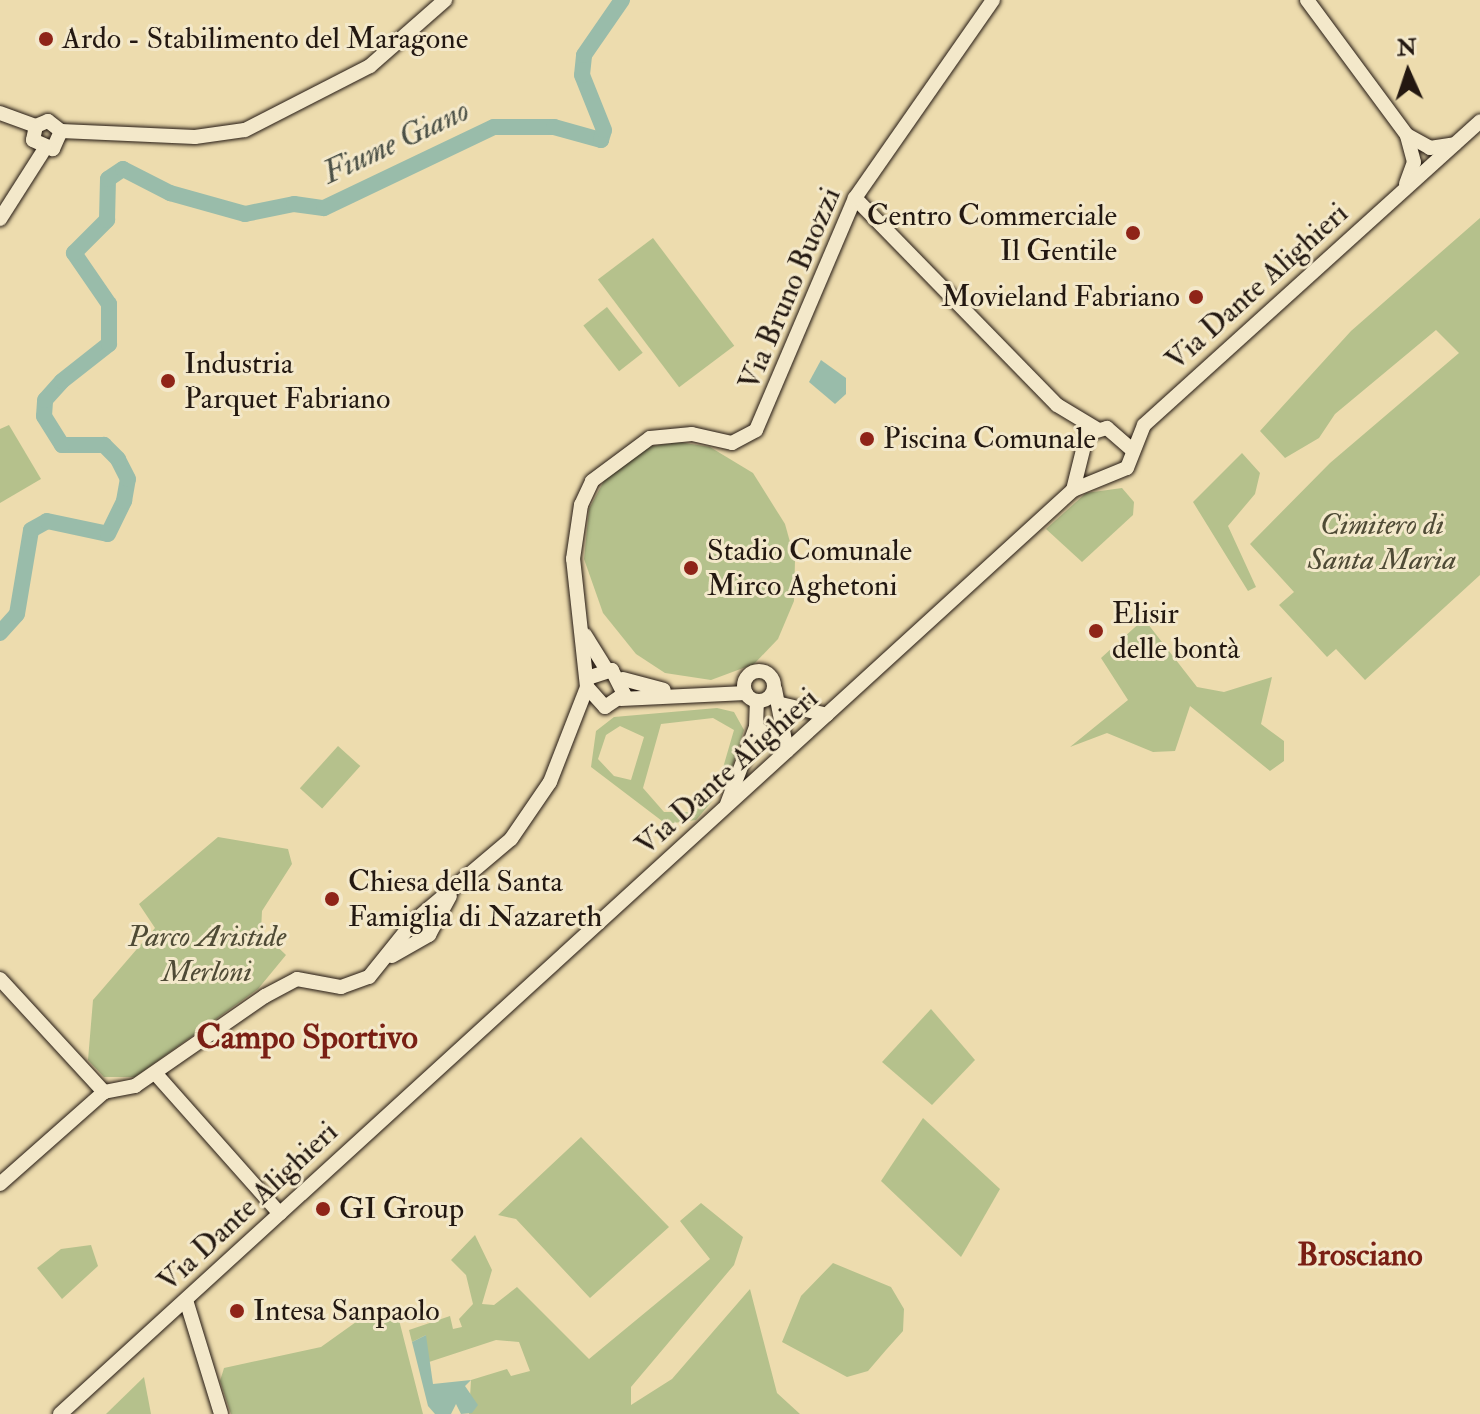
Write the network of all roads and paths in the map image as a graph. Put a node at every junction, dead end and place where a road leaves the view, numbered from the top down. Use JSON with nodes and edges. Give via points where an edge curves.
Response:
{"nodes":[{"id":1,"x":445,"y":0,"type":"edge"},
{"id":2,"x":993,"y":0,"type":"edge"},
{"id":3,"x":1307,"y":0,"type":"edge"},
{"id":4,"x":0,"y":113,"type":"edge"},
{"id":5,"x":1480,"y":121,"type":"edge"},
{"id":6,"x":36,"y":126,"type":"junction"},
{"id":7,"x":61,"y":131,"type":"junction"},
{"id":8,"x":1407,"y":135,"type":"junction"},
{"id":9,"x":44,"y":150,"type":"junction"},
{"id":10,"x":1431,"y":151,"type":"junction"},
{"id":11,"x":1417,"y":163,"type":"junction"},
{"id":12,"x":858,"y":192,"type":"junction"},
{"id":13,"x":0,"y":219,"type":"edge"},
{"id":14,"x":1072,"y":419,"type":"junction"},
{"id":15,"x":1144,"y":425,"type":"junction"},
{"id":16,"x":1097,"y":429,"type":"junction"},
{"id":17,"x":1119,"y":432,"type":"junction"},
{"id":18,"x":1080,"y":443,"type":"junction"},
{"id":19,"x":1131,"y":449,"type":"junction"},
{"id":20,"x":1080,"y":463,"type":"junction"},
{"id":21,"x":1096,"y":479,"type":"junction"},
{"id":22,"x":1073,"y":490,"type":"junction"},
{"id":23,"x":583,"y":632,"type":"junction"},
{"id":24,"x":606,"y":669,"type":"junction"},
{"id":25,"x":623,"y":679,"type":"junction"},
{"id":26,"x":587,"y":682,"type":"junction"},
{"id":27,"x":775,"y":689,"type":"junction"},
{"id":28,"x":749,"y":692,"type":"junction"},
{"id":29,"x":676,"y":693,"type":"junction"},
{"id":30,"x":621,"y":699,"type":"junction"},
{"id":31,"x":596,"y":704,"type":"junction"},
{"id":32,"x":781,"y":704,"type":"junction"},
{"id":33,"x":827,"y":715,"type":"junction"},
{"id":34,"x":576,"y":726,"type":"junction"},
{"id":35,"x":756,"y":727,"type":"junction"},
{"id":36,"x":787,"y":751,"type":"junction"},
{"id":37,"x":725,"y":809,"type":"junction"},
{"id":38,"x":1,"y":984,"type":"edge"},
{"id":39,"x":155,"y":1073,"type":"junction"},
{"id":40,"x":104,"y":1092,"type":"junction"},
{"id":41,"x":0,"y":1184,"type":"edge"},
{"id":42,"x":280,"y":1214,"type":"junction"},
{"id":43,"x":186,"y":1300,"type":"junction"},
{"id":44,"x":60,"y":1414,"type":"edge"},
{"id":45,"x":221,"y":1414,"type":"edge"}],
"edges":[{"from":1,"to":7,"type":"street","via":[[370,66],[245,130],[195,137]]},
{"from":2,"to":12,"type":"street","name":"Via Bruno Buozzi"},
{"from":3,"to":8,"type":"street"},
{"from":4,"to":6,"type":"street"},
{"from":5,"to":10,"type":"street","name":"Via Dante Alighieri","via":[[1455,144]]},
{"from":6,"to":7,"type":"street","via":[[48,121]]},
{"from":6,"to":9,"type":"street","via":[[33,140]]},
{"from":7,"to":9,"type":"street","via":[[57,147]]},
{"from":8,"to":10,"type":"street"},
{"from":8,"to":11,"type":"street"},
{"from":9,"to":13,"type":"street"},
{"from":10,"to":11,"type":"street","name":"Via Dante Alighieri"},
{"from":10,"to":11,"type":"street","name":"Via Dante Alighieri"},
{"from":11,"to":15,"type":"street","name":"Via Dante Alighieri","via":[[1404,188]]},
{"from":12,"to":14,"type":"street"},
{"from":12,"to":23,"type":"street","name":"Via Bruno Buozzi","via":[[772,402],[745,440],[679,433],[650,438],[592,481],[574,545]]},
{"from":14,"to":16,"type":"street","name":"Via Dante Alighieri"},
{"from":14,"to":18,"type":"street"},
{"from":15,"to":17,"type":"street","name":"Via Dante Alighieri"},
{"from":15,"to":19,"type":"street","name":"Via Dante Alighieri"},
{"from":16,"to":17,"type":"street","name":"Via Dante Alighieri"},
{"from":16,"to":18,"type":"street"},
{"from":17,"to":19,"type":"street"},
{"from":18,"to":20,"type":"street"},
{"from":19,"to":21,"type":"street","name":"Via Dante Alighieri","via":[[1117,477]]},
{"from":20,"to":21,"type":"street"},
{"from":20,"to":22,"type":"street"},
{"from":21,"to":22,"type":"street","name":"Via Dante Alighieri"},
{"from":22,"to":33,"type":"street","name":"Via Dante Alighieri"},
{"from":23,"to":24,"type":"street"},
{"from":23,"to":26,"type":"street"},
{"from":24,"to":25,"type":"street"},
{"from":24,"to":26,"type":"street"},
{"from":25,"to":29,"type":"street"},
{"from":25,"to":30,"type":"street"},
{"from":26,"to":31,"type":"street"},
{"from":26,"to":34,"type":"street"},
{"from":27,"to":28,"type":"street"},
{"from":27,"to":28,"type":"street","via":[[762,671]]},
{"from":27,"to":32,"type":"street"},
{"from":28,"to":29,"type":"street"},
{"from":28,"to":35,"type":"street"},
{"from":29,"to":30,"type":"street"},
{"from":30,"to":31,"type":"street"},
{"from":31,"to":34,"type":"street"},
{"from":32,"to":33,"type":"street"},
{"from":32,"to":36,"type":"street"},
{"from":33,"to":36,"type":"street","name":"Via Dante Alighieri"},
{"from":34,"to":39,"type":"street","via":[[532,814],[451,893],[414,921],[392,956],[352,986],[297,979]]},
{"from":35,"to":36,"type":"street"},
{"from":35,"to":37,"type":"street"},
{"from":36,"to":37,"type":"street","name":"Via Dante Alighieri"},
{"from":37,"to":42,"type":"street","name":"Via Dante Alighieri"},
{"from":38,"to":40,"type":"street"},
{"from":39,"to":40,"type":"street"},
{"from":39,"to":42,"type":"street"},
{"from":40,"to":41,"type":"street"},
{"from":42,"to":43,"type":"street","name":"Via Dante Alighieri"},
{"from":43,"to":44,"type":"street","name":"Via Dante Alighieri"},
{"from":43,"to":45,"type":"street"}]}
